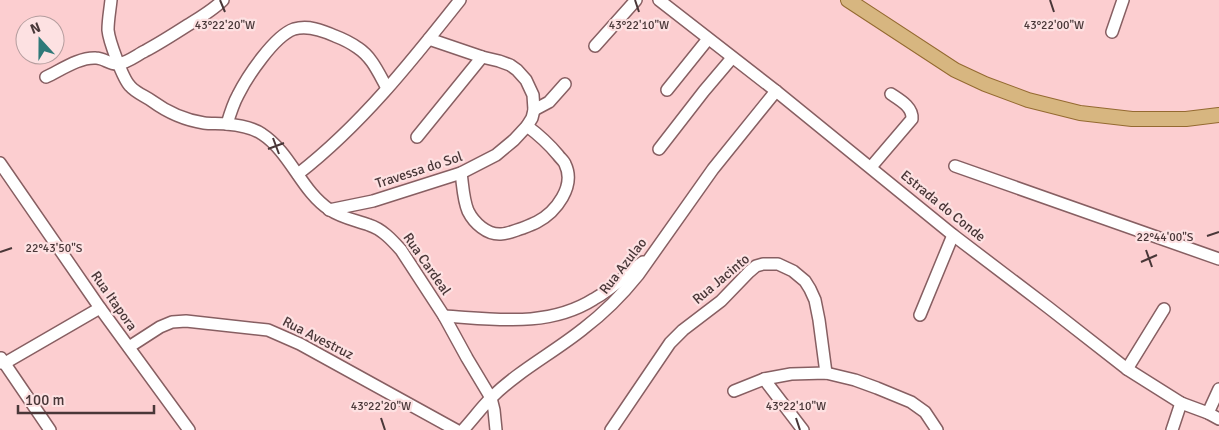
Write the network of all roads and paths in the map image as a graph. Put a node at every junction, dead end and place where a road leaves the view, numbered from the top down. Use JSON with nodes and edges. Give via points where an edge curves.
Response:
{"nodes":[{"id":1,"x":111,"y":0,"type":"edge"},
{"id":2,"x":223,"y":0,"type":"edge"},
{"id":3,"x":460,"y":0,"type":"edge"},
{"id":4,"x":636,"y":0,"type":"edge"},
{"id":5,"x":848,"y":0,"type":"edge"},
{"id":6,"x":1122,"y":0,"type":"edge"},
{"id":7,"x":665,"y":2,"type":"edge"},
{"id":8,"x":1112,"y":32,"type":"dead end"},
{"id":9,"x":429,"y":39,"type":"junction"},
{"id":10,"x":708,"y":39,"type":"junction"},
{"id":11,"x":595,"y":46,"type":"dead end"},
{"id":12,"x":482,"y":57,"type":"junction"},
{"id":13,"x":732,"y":58,"type":"junction"},
{"id":14,"x":118,"y":64,"type":"junction"},
{"id":15,"x":46,"y":77,"type":"dead end"},
{"id":16,"x":565,"y":84,"type":"dead end"},
{"id":17,"x":387,"y":88,"type":"junction"},
{"id":18,"x":667,"y":90,"type":"dead end"},
{"id":19,"x":776,"y":91,"type":"junction"},
{"id":20,"x":891,"y":94,"type":"dead end"},
{"id":21,"x":534,"y":110,"type":"junction"},
{"id":22,"x":1219,"y":115,"type":"edge"},
{"id":23,"x":227,"y":124,"type":"junction"},
{"id":24,"x":527,"y":126,"type":"junction"},
{"id":25,"x":417,"y":138,"type":"dead end"},
{"id":26,"x":659,"y":149,"type":"dead end"},
{"id":27,"x":0,"y":163,"type":"edge"},
{"id":28,"x":956,"y":166,"type":"dead end"},
{"id":29,"x":870,"y":167,"type":"junction"},
{"id":30,"x":461,"y":173,"type":"junction"},
{"id":31,"x":298,"y":174,"type":"junction"},
{"id":32,"x":329,"y":210,"type":"junction"},
{"id":33,"x":953,"y":234,"type":"junction"},
{"id":34,"x":652,"y":254,"type":"junction"},
{"id":35,"x":1219,"y":259,"type":"edge"},
{"id":36,"x":100,"y":308,"type":"junction"},
{"id":37,"x":1164,"y":309,"type":"dead end"},
{"id":38,"x":444,"y":316,"type":"junction"},
{"id":39,"x":920,"y":316,"type":"dead end"},
{"id":40,"x":128,"y":347,"type":"junction"},
{"id":41,"x":2,"y":361,"type":"edge"},
{"id":42,"x":1126,"y":369,"type":"junction"},
{"id":43,"x":826,"y":373,"type":"junction"},
{"id":44,"x":764,"y":379,"type":"junction"},
{"id":45,"x":1219,"y":389,"type":"edge"},
{"id":46,"x":734,"y":391,"type":"dead end"},
{"id":47,"x":491,"y":398,"type":"junction"},
{"id":48,"x":1181,"y":403,"type":"junction"},
{"id":49,"x":1208,"y":413,"type":"junction"},
{"id":50,"x":1219,"y":419,"type":"edge"},
{"id":51,"x":50,"y":430,"type":"edge"},
{"id":52,"x":189,"y":430,"type":"edge"},
{"id":53,"x":456,"y":430,"type":"edge"},
{"id":54,"x":464,"y":430,"type":"edge"},
{"id":55,"x":496,"y":430,"type":"edge"},
{"id":56,"x":611,"y":430,"type":"edge"},
{"id":57,"x":803,"y":430,"type":"edge"},
{"id":58,"x":938,"y":430,"type":"edge"},
{"id":59,"x":1172,"y":430,"type":"edge"}],
"edges":[{"from":1,"to":14,"type":"street","name":"Rua Cardeal","via":[[108,32]]},
{"from":2,"to":14,"type":"street","via":[[134,58]]},
{"from":3,"to":9,"type":"street"},
{"from":4,"to":11,"type":"street"},
{"from":5,"to":22,"type":"main road","via":[[955,70],[1028,100],[1080,113],[1132,120]]},
{"from":6,"to":8,"type":"street"},
{"from":7,"to":10,"type":"street","name":"Estrada do Conde"},
{"from":9,"to":12,"type":"street"},
{"from":9,"to":17,"type":"street"},
{"from":10,"to":13,"type":"street","name":"Estrada do Conde"},
{"from":10,"to":18,"type":"street"},
{"from":12,"to":21,"type":"street","via":[[518,70],[534,95]]},
{"from":12,"to":25,"type":"street"},
{"from":13,"to":19,"type":"street","name":"Estrada do Conde"},
{"from":13,"to":26,"type":"street"},
{"from":14,"to":15,"type":"street","via":[[88,58]]},
{"from":14,"to":23,"type":"street","name":"Rua Cardeal","via":[[135,91],[166,110],[204,123]]},
{"from":16,"to":21,"type":"street","via":[[549,102]]},
{"from":17,"to":23,"type":"street","via":[[368,56],[359,48],[332,34],[304,27],[281,37],[267,51],[237,97]]},
{"from":17,"to":31,"type":"street","via":[[337,142]]},
{"from":19,"to":29,"type":"street","name":"Estrada do Conde"},
{"from":19,"to":34,"type":"street","name":"Rua Azulao"},
{"from":20,"to":29,"type":"street","via":[[910,109],[912,119]]},
{"from":21,"to":24,"type":"street","name":"Travessa do Sol"},
{"from":23,"to":31,"type":"street","name":"Rua Cardeal","via":[[262,134]]},
{"from":24,"to":30,"type":"street","name":"Travessa do Sol","via":[[496,155]]},
{"from":24,"to":30,"type":"street","via":[[541,136],[565,164],[567,186],[550,213],[513,231],[492,233],[482,228],[468,211]]},
{"from":27,"to":36,"type":"street","name":"Rua Itapora"},
{"from":28,"to":35,"type":"street"},
{"from":29,"to":33,"type":"street","name":"Estrada do Conde"},
{"from":30,"to":32,"type":"street","name":"Travessa do Sol","via":[[373,201]]},
{"from":31,"to":32,"type":"street","name":"Rua Cardeal"},
{"from":32,"to":38,"type":"street","name":"Rua Cardeal","via":[[381,230],[392,240]]},
{"from":33,"to":39,"type":"street"},
{"from":33,"to":42,"type":"street","name":"Estrada do Conde"},
{"from":34,"to":38,"type":"street","via":[[594,300],[550,318]]},
{"from":34,"to":47,"type":"street","name":"Rua Azulao","via":[[609,308]]},
{"from":36,"to":40,"type":"street","name":"Rua Itapora"},
{"from":36,"to":41,"type":"street"},
{"from":37,"to":42,"type":"street"},
{"from":38,"to":47,"type":"street","name":"Rua Cardeal"},
{"from":40,"to":52,"type":"street","name":"Rua Itapora"},
{"from":40,"to":53,"type":"street","name":"Rua Avestruz","via":[[172,322],[268,330],[300,344]]},
{"from":41,"to":51,"type":"street"},
{"from":42,"to":48,"type":"street","name":"Estrada do Conde"},
{"from":43,"to":44,"type":"street"},
{"from":43,"to":56,"type":"street","name":"Rua Jacinto","via":[[819,320],[810,289],[793,271],[778,264],[763,264],[756,266],[721,301],[670,343]]},
{"from":43,"to":58,"type":"street","via":[[870,385],[911,402],[925,412]]},
{"from":44,"to":46,"type":"street"},
{"from":44,"to":57,"type":"street"},
{"from":45,"to":49,"type":"street"},
{"from":47,"to":54,"type":"street","name":"Rua Azulao"},
{"from":47,"to":55,"type":"street"},
{"from":48,"to":49,"type":"street","name":"Estrada do Conde"},
{"from":48,"to":59,"type":"street"},
{"from":49,"to":50,"type":"street","name":"Estrada do Conde"}]}
